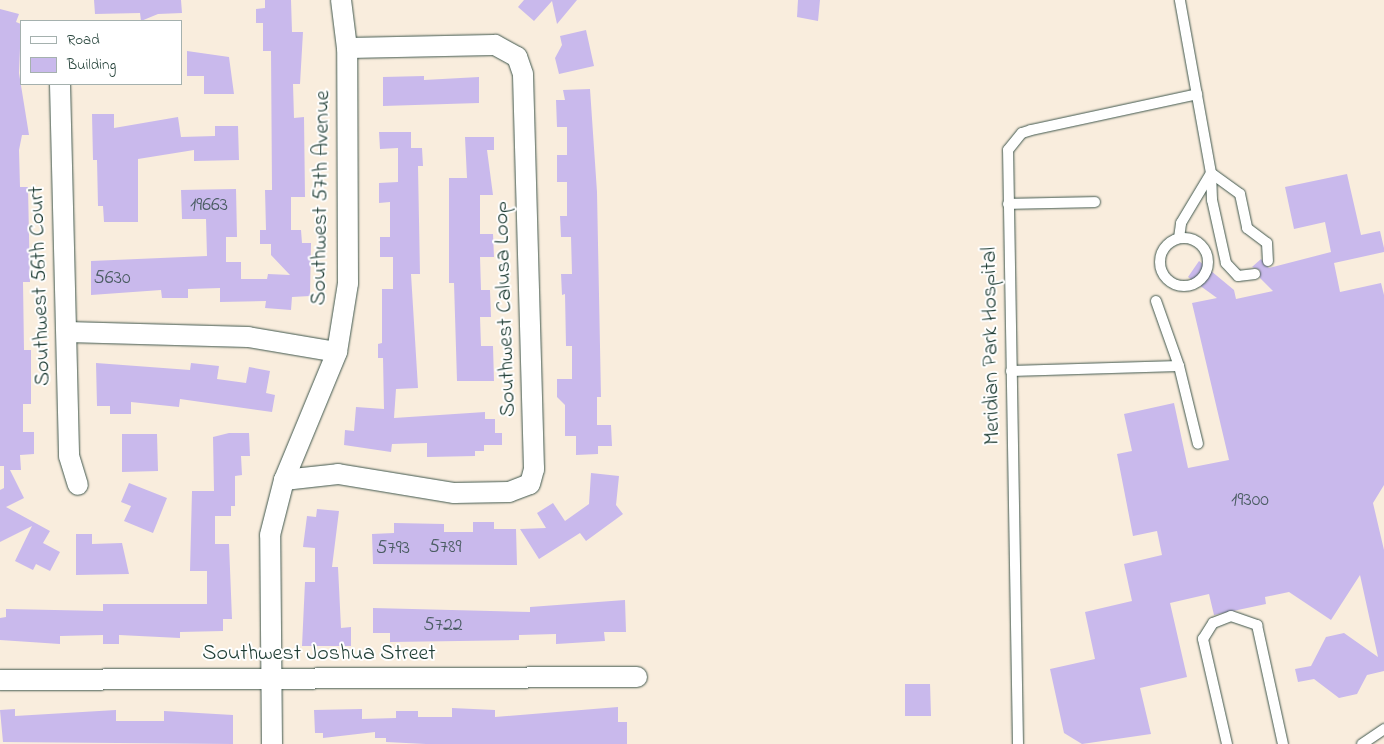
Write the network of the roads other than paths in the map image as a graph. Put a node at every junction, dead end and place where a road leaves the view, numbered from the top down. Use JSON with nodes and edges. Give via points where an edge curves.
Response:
{"nodes":[{"id":1,"x":341,"y":0,"type":"edge"},
{"id":2,"x":1180,"y":0,"type":"edge"},
{"id":3,"x":347,"y":48,"type":"junction"},
{"id":4,"x":60,"y":85,"type":"edge"},
{"id":5,"x":1197,"y":94,"type":"junction"},
{"id":6,"x":1211,"y":173,"type":"junction"},
{"id":7,"x":1095,"y":202,"type":"dead end"},
{"id":8,"x":1008,"y":204,"type":"junction"},
{"id":9,"x":1179,"y":238,"type":"junction"},
{"id":10,"x":1268,"y":261,"type":"dead end"},
{"id":11,"x":1255,"y":274,"type":"dead end"},
{"id":12,"x":1156,"y":301,"type":"dead end"},
{"id":13,"x":68,"y":332,"type":"junction"},
{"id":14,"x":337,"y":352,"type":"junction"},
{"id":15,"x":1179,"y":366,"type":"junction"},
{"id":16,"x":1010,"y":371,"type":"junction"},
{"id":17,"x":1198,"y":444,"type":"dead end"},
{"id":18,"x":284,"y":480,"type":"junction"},
{"id":19,"x":78,"y":484,"type":"dead end"},
{"id":20,"x":637,"y":677,"type":"dead end"},
{"id":21,"x":0,"y":680,"type":"edge"},
{"id":22,"x":271,"y":680,"type":"junction"},
{"id":23,"x":1384,"y":729,"type":"edge"},
{"id":24,"x":272,"y":744,"type":"edge"},
{"id":25,"x":1018,"y":744,"type":"edge"},
{"id":26,"x":1227,"y":744,"type":"edge"},
{"id":27,"x":1283,"y":744,"type":"edge"},
{"id":28,"x":1362,"y":744,"type":"edge"}],
"edges":[{"from":1,"to":3,"type":"street","name":"Southwest 57th Avenue"},
{"from":2,"to":5,"type":"lane"},
{"from":3,"to":14,"type":"street","name":"Southwest 57th Avenue","via":[[348,283]]},
{"from":3,"to":18,"type":"street","name":"Southwest Calusa Loop","via":[[495,45],[517,57],[523,74],[534,469],[530,484],[509,492],[454,493],[338,474]]},
{"from":4,"to":13,"type":"street","name":"Southwest 56th Court"},
{"from":5,"to":6,"type":"lane"},
{"from":5,"to":8,"type":"lane","name":"Meridian Park Hospital","via":[[1022,133],[1006,156]]},
{"from":6,"to":9,"type":"lane","via":[[1181,223]]},
{"from":6,"to":10,"type":"lane","via":[[1240,194],[1247,228],[1267,244]]},
{"from":6,"to":11,"type":"lane","via":[[1212,200],[1226,263],[1238,276]]},
{"from":7,"to":8,"type":"lane"},
{"from":8,"to":16,"type":"lane","name":"Meridian Park Hospital"},
{"from":9,"to":9,"type":"lane","via":[[1165,246],[1160,268],[1169,282],[1192,284],[1205,274],[1208,259],[1195,240]]},
{"from":12,"to":15,"type":"lane"},
{"from":13,"to":14,"type":"street","via":[[248,337]]},
{"from":13,"to":19,"type":"street","name":"Southwest 56th Court","via":[[69,456]]},
{"from":14,"to":18,"type":"street","name":"Southwest 57th Avenue"},
{"from":15,"to":16,"type":"lane"},
{"from":15,"to":17,"type":"lane"},
{"from":16,"to":25,"type":"lane","name":"Meridian Park Hospital"},
{"from":18,"to":22,"type":"street","name":"Southwest 57th Avenue","via":[[268,562]]},
{"from":20,"to":22,"type":"street","name":"Southwest Joshua Street"},
{"from":21,"to":22,"type":"street","name":"Southwest Joshua Street"},
{"from":22,"to":24,"type":"street","name":"Southwest 57th Avenue"},
{"from":23,"to":28,"type":"lane"},
{"from":26,"to":27,"type":"lane","via":[[1203,639],[1213,623],[1231,616],[1256,626]]}]}
